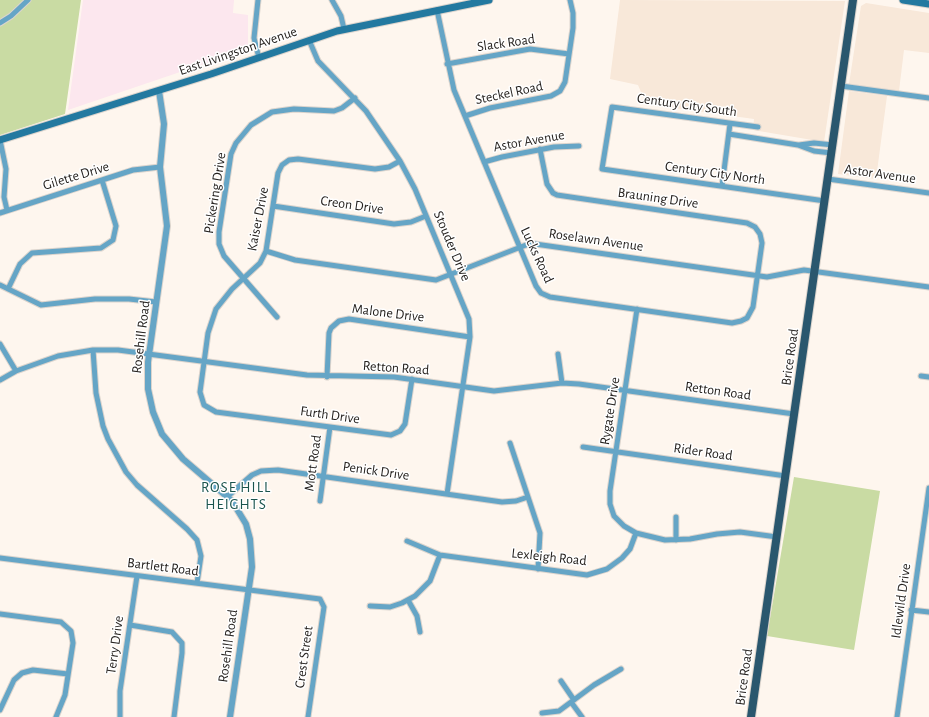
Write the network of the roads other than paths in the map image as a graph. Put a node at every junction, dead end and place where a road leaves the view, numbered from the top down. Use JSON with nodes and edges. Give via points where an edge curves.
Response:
{"nodes":[{"id":1,"x":28,"y":0,"type":"edge"},
{"id":2,"x":258,"y":0,"type":"edge"},
{"id":3,"x":332,"y":0,"type":"edge"},
{"id":4,"x":489,"y":0,"type":"edge"},
{"id":5,"x":570,"y":0,"type":"edge"},
{"id":6,"x":854,"y":0,"type":"edge"},
{"id":7,"x":903,"y":0,"type":"edge"},
{"id":8,"x":929,"y":4,"type":"edge"},
{"id":9,"x":437,"y":10,"type":"junction"},
{"id":10,"x":0,"y":23,"type":"edge"},
{"id":11,"x":344,"y":29,"type":"junction"},
{"id":12,"x":309,"y":40,"type":"junction"},
{"id":13,"x":569,"y":54,"type":"junction"},
{"id":14,"x":259,"y":58,"type":"junction"},
{"id":15,"x":447,"y":64,"type":"junction"},
{"id":16,"x":842,"y":86,"type":"junction"},
{"id":17,"x":159,"y":91,"type":"junction"},
{"id":18,"x":355,"y":98,"type":"junction"},
{"id":19,"x":929,"y":98,"type":"edge"},
{"id":20,"x":464,"y":116,"type":"junction"},
{"id":21,"x":730,"y":124,"type":"junction"},
{"id":22,"x":758,"y":127,"type":"dead end"},
{"id":23,"x":729,"y":134,"type":"junction"},
{"id":24,"x":0,"y":140,"type":"edge"},
{"id":25,"x":798,"y":145,"type":"junction"},
{"id":26,"x":579,"y":146,"type":"dead end"},
{"id":27,"x":833,"y":149,"type":"junction"},
{"id":28,"x":540,"y":150,"type":"junction"},
{"id":29,"x":400,"y":161,"type":"junction"},
{"id":30,"x":484,"y":162,"type":"junction"},
{"id":31,"x":160,"y":166,"type":"junction"},
{"id":32,"x":602,"y":169,"type":"joint"},
{"id":33,"x":828,"y":179,"type":"junction"},
{"id":34,"x":102,"y":180,"type":"junction"},
{"id":35,"x":722,"y":186,"type":"junction"},
{"id":36,"x":929,"y":193,"type":"edge"},
{"id":37,"x":825,"y":201,"type":"junction"},
{"id":38,"x":273,"y":206,"type":"junction"},
{"id":39,"x":7,"y":210,"type":"junction"},
{"id":40,"x":0,"y":213,"type":"edge"},
{"id":41,"x":426,"y":216,"type":"junction"},
{"id":42,"x":520,"y":248,"type":"junction"},
{"id":43,"x":266,"y":251,"type":"junction"},
{"id":44,"x":815,"y":271,"type":"junction"},
{"id":45,"x":451,"y":276,"type":"junction"},
{"id":46,"x":757,"y":276,"type":"junction"},
{"id":47,"x":244,"y":279,"type":"junction"},
{"id":48,"x":0,"y":285,"type":"edge"},
{"id":49,"x":929,"y":287,"type":"edge"},
{"id":50,"x":8,"y":289,"type":"junction"},
{"id":51,"x":156,"y":302,"type":"junction"},
{"id":52,"x":637,"y":309,"type":"junction"},
{"id":53,"x":277,"y":317,"type":"dead end"},
{"id":54,"x":470,"y":337,"type":"junction"},
{"id":55,"x":0,"y":344,"type":"edge"},
{"id":56,"x":93,"y":350,"type":"junction"},
{"id":57,"x":149,"y":353,"type":"junction"},
{"id":58,"x":558,"y":354,"type":"dead end"},
{"id":59,"x":204,"y":360,"type":"junction"},
{"id":60,"x":16,"y":371,"type":"junction"},
{"id":61,"x":920,"y":376,"type":"dead end"},
{"id":62,"x":327,"y":377,"type":"junction"},
{"id":63,"x":929,"y":377,"type":"edge"},
{"id":64,"x":412,"y":379,"type":"junction"},
{"id":65,"x":0,"y":380,"type":"edge"},
{"id":66,"x":562,"y":383,"type":"junction"},
{"id":67,"x":462,"y":387,"type":"junction"},
{"id":68,"x":626,"y":390,"type":"junction"},
{"id":69,"x":204,"y":405,"type":"joint"},
{"id":70,"x":794,"y":414,"type":"junction"},
{"id":71,"x":330,"y":428,"type":"junction"},
{"id":72,"x":510,"y":443,"type":"dead end"},
{"id":73,"x":583,"y":447,"type":"dead end"},
{"id":74,"x":616,"y":452,"type":"junction"},
{"id":75,"x":323,"y":476,"type":"junction"},
{"id":76,"x":786,"y":476,"type":"junction"},
{"id":77,"x":929,"y":488,"type":"edge"},
{"id":78,"x":447,"y":494,"type":"junction"},
{"id":79,"x":228,"y":496,"type":"junction"},
{"id":80,"x":528,"y":497,"type":"junction"},
{"id":81,"x":320,"y":501,"type":"dead end"},
{"id":82,"x":676,"y":517,"type":"dead end"},
{"id":83,"x":636,"y":533,"type":"junction"},
{"id":84,"x":777,"y":536,"type":"junction"},
{"id":85,"x":676,"y":540,"type":"junction"},
{"id":86,"x":407,"y":541,"type":"dead end"},
{"id":87,"x":440,"y":555,"type":"junction"},
{"id":88,"x":0,"y":558,"type":"edge"},
{"id":89,"x":538,"y":570,"type":"junction"},
{"id":90,"x":137,"y":576,"type":"junction"},
{"id":91,"x":197,"y":583,"type":"junction"},
{"id":92,"x":248,"y":589,"type":"junction"},
{"id":93,"x":408,"y":600,"type":"junction"},
{"id":94,"x":322,"y":601,"type":"joint"},
{"id":95,"x":370,"y":606,"type":"dead end"},
{"id":96,"x":911,"y":610,"type":"junction"},
{"id":97,"x":929,"y":612,"type":"edge"},
{"id":98,"x":0,"y":614,"type":"edge"},
{"id":99,"x":130,"y":625,"type":"junction"},
{"id":100,"x":420,"y":632,"type":"dead end"},
{"id":101,"x":621,"y":670,"type":"dead end"},
{"id":102,"x":68,"y":674,"type":"junction"},
{"id":103,"x":561,"y":681,"type":"dead end"},
{"id":104,"x":572,"y":701,"type":"junction"},
{"id":105,"x":0,"y":710,"type":"edge"},
{"id":106,"x":542,"y":713,"type":"dead end"},
{"id":107,"x":56,"y":717,"type":"edge"},
{"id":108,"x":120,"y":717,"type":"edge"},
{"id":109,"x":174,"y":717,"type":"edge"},
{"id":110,"x":230,"y":717,"type":"edge"},
{"id":111,"x":308,"y":717,"type":"edge"},
{"id":112,"x":582,"y":717,"type":"edge"},
{"id":113,"x":751,"y":717,"type":"edge"},
{"id":114,"x":897,"y":717,"type":"edge"}],
"edges":[{"from":1,"to":10,"type":"street"},
{"from":2,"to":14,"type":"street","via":[[254,38]]},
{"from":3,"to":11,"type":"street","via":[[341,16]]},
{"from":4,"to":9,"type":"main road","name":"East Livingston Avenue"},
{"from":5,"to":13,"type":"street","name":"Steckel Road","via":[[573,21]]},
{"from":6,"to":16,"type":"main road","name":"Brice Road"},
{"from":7,"to":8,"type":"main road"},
{"from":9,"to":11,"type":"main road","name":"East Livingston Avenue"},
{"from":9,"to":15,"type":"street","name":"Lucks Road"},
{"from":11,"to":12,"type":"main road","name":"East Livingston Avenue"},
{"from":12,"to":14,"type":"main road","name":"East Livingston Avenue"},
{"from":12,"to":18,"type":"street","name":"Stouder Drive","via":[[321,65]]},
{"from":13,"to":15,"type":"street","name":"Slack Road","via":[[530,49]]},
{"from":13,"to":20,"type":"street","name":"Steckel Road","via":[[565,82],[557,93]]},
{"from":14,"to":17,"type":"main road","name":"East Livingston Avenue"},
{"from":15,"to":20,"type":"street","name":"Lucks Road","via":[[452,86]]},
{"from":16,"to":19,"type":"street"},
{"from":16,"to":27,"type":"main road","name":"Brice Road"},
{"from":17,"to":24,"type":"main road","name":"East Livingston Avenue"},
{"from":17,"to":31,"type":"street","name":"Rosehill Road","via":[[164,124]]},
{"from":18,"to":29,"type":"street","name":"Stouder Drive","via":[[378,126]]},
{"from":18,"to":47,"type":"street","name":"Pickering Drive","via":[[334,111],[294,108],[272,112],[251,125],[236,143],[228,166],[218,238],[224,256]]},
{"from":20,"to":30,"type":"street","name":"Lucks Road"},
{"from":21,"to":22,"type":"street","name":"Century City South"},
{"from":21,"to":23,"type":"street"},
{"from":21,"to":32,"type":"street","name":"Century City South","via":[[612,107]]},
{"from":23,"to":25,"type":"street","name":"Century City South"},
{"from":23,"to":35,"type":"street"},
{"from":24,"to":39,"type":"street","via":[[6,169],[4,197]]},
{"from":25,"to":27,"type":"street","name":"Century City South","via":[[814,143]]},
{"from":25,"to":27,"type":"street","name":"Century City South","via":[[814,151]]},
{"from":26,"to":28,"type":"street","name":"Astor Avenue"},
{"from":27,"to":33,"type":"main road","name":"Brice Road"},
{"from":28,"to":30,"type":"street","name":"Astor Avenue"},
{"from":28,"to":46,"type":"street","name":"Brauning Drive","via":[[547,184],[552,193],[557,195],[747,223],[755,227],[762,239]]},
{"from":29,"to":38,"type":"street","name":"Kaiser Drive","via":[[375,170],[298,159],[289,160],[279,169]]},
{"from":29,"to":41,"type":"street","name":"Stouder Drive"},
{"from":30,"to":42,"type":"street","name":"Lucks Road"},
{"from":31,"to":34,"type":"street","name":"Gilette Drive","via":[[133,170]]},
{"from":31,"to":51,"type":"street","name":"Rosehill Road","via":[[167,226]]},
{"from":32,"to":35,"type":"street","name":"Century City North"},
{"from":33,"to":36,"type":"street","name":"Astor Avenue"},
{"from":33,"to":37,"type":"main road","name":"Brice Road"},
{"from":34,"to":39,"type":"street","name":"Gilette Drive"},
{"from":34,"to":50,"type":"street","via":[[116,226],[113,240],[101,248],[32,253],[20,264]]},
{"from":35,"to":37,"type":"street","name":"Century City North"},
{"from":37,"to":44,"type":"main road","name":"Brice Road"},
{"from":38,"to":41,"type":"street","name":"Creon Drive","via":[[394,224],[411,222]]},
{"from":38,"to":43,"type":"street","name":"Kaiser Drive"},
{"from":39,"to":40,"type":"street","name":"Gilette Drive"},
{"from":41,"to":45,"type":"street","name":"Stouder Drive"},
{"from":42,"to":45,"type":"street","name":"Roselawn Avenue"},
{"from":42,"to":46,"type":"street","name":"Roselawn Avenue","via":[[535,244]]},
{"from":42,"to":52,"type":"street","name":"Lucks Road","via":[[541,293],[550,297]]},
{"from":43,"to":45,"type":"street","name":"Roselawn Avenue","via":[[295,260],[432,280]]},
{"from":43,"to":47,"type":"street","name":"Kaiser Drive","via":[[260,263]]},
{"from":44,"to":46,"type":"street","name":"Roselawn Avenue","via":[[796,270],[774,277]]},
{"from":44,"to":49,"type":"street","name":"Roselawn Avenue"},
{"from":44,"to":70,"type":"main road","name":"Brice Road"},
{"from":45,"to":54,"type":"street","name":"Stouder Drive","via":[[469,319]]},
{"from":46,"to":52,"type":"street","name":"Lucks Road","via":[[752,310],[741,322],[732,323]]},
{"from":47,"to":53,"type":"street","name":"Pickering Drive"},
{"from":47,"to":59,"type":"street","name":"Kaiser Drive","via":[[216,309],[208,333]]},
{"from":48,"to":50,"type":"street"},
{"from":50,"to":51,"type":"street","via":[[41,305],[95,299]]},
{"from":51,"to":57,"type":"street","name":"Rosehill Road"},
{"from":52,"to":68,"type":"street","name":"Rygate Drive"},
{"from":54,"to":62,"type":"street","name":"Malone Drive","via":[[349,319],[339,321],[329,333]]},
{"from":54,"to":67,"type":"street","name":"Stouder Drive"},
{"from":55,"to":60,"type":"street"},
{"from":56,"to":57,"type":"street","name":"Retton Road"},
{"from":56,"to":60,"type":"street","name":"Retton Road","via":[[58,356]]},
{"from":56,"to":91,"type":"street","via":[[96,393],[108,439],[126,472],[197,540],[201,556]]},
{"from":57,"to":59,"type":"street","name":"Retton Road"},
{"from":57,"to":79,"type":"street","name":"Rosehill Road","via":[[148,393],[162,434],[183,459]]},
{"from":58,"to":66,"type":"street"},
{"from":59,"to":62,"type":"street","name":"Retton Road"},
{"from":59,"to":69,"type":"street","name":"Kaiser Drive","via":[[200,392]]},
{"from":60,"to":65,"type":"street","name":"Retton Road"},
{"from":61,"to":63,"type":"street"},
{"from":62,"to":64,"type":"street","name":"Retton Road","via":[[382,376]]},
{"from":64,"to":67,"type":"street","name":"Retton Road"},
{"from":64,"to":71,"type":"street","name":"Furth Drive","via":[[407,419],[400,432],[386,435]]},
{"from":66,"to":67,"type":"street","name":"Retton Road","via":[[497,391]]},
{"from":66,"to":68,"type":"street","name":"Retton Road"},
{"from":67,"to":78,"type":"street","name":"Stouder Drive"},
{"from":68,"to":70,"type":"street","name":"Retton Road"},
{"from":68,"to":74,"type":"street","name":"Rygate Drive"},
{"from":69,"to":71,"type":"street","name":"Furth Drive","via":[[216,412]]},
{"from":70,"to":76,"type":"main road","name":"Brice Road"},
{"from":71,"to":75,"type":"street","name":"Mott Road"},
{"from":72,"to":80,"type":"street"},
{"from":73,"to":74,"type":"street","name":"Rider Road"},
{"from":74,"to":76,"type":"street","name":"Rider Road"},
{"from":74,"to":83,"type":"street","name":"Rygate Drive","via":[[610,498],[614,516]]},
{"from":75,"to":78,"type":"street","name":"Penick Drive"},
{"from":75,"to":79,"type":"street","name":"Penick Drive","via":[[278,470],[261,471],[245,479]]},
{"from":75,"to":81,"type":"street","name":"Mott Road"},
{"from":76,"to":84,"type":"main road","name":"Brice Road"},
{"from":77,"to":96,"type":"street","name":"Idlewild Drive"},
{"from":78,"to":80,"type":"street","name":"Penick Drive","via":[[502,502]]},
{"from":79,"to":92,"type":"street","name":"Rosehill Road","via":[[242,516],[250,539],[252,560]]},
{"from":80,"to":89,"type":"street","via":[[540,533]]},
{"from":82,"to":85,"type":"street"},
{"from":83,"to":85,"type":"street"},
{"from":83,"to":89,"type":"street","name":"Lexleigh Road","via":[[630,549],[622,558],[601,571],[586,575]]},
{"from":84,"to":85,"type":"street","via":[[727,532]]},
{"from":84,"to":113,"type":"main road","name":"Brice Road"},
{"from":86,"to":87,"type":"street","name":"Lexleigh Road"},
{"from":87,"to":89,"type":"street","name":"Lexleigh Road"},
{"from":87,"to":93,"type":"street","via":[[430,581]]},
{"from":88,"to":90,"type":"street","name":"Bartlett Road"},
{"from":90,"to":91,"type":"street","name":"Bartlett Road"},
{"from":90,"to":99,"type":"street","name":"Terry Drive"},
{"from":91,"to":92,"type":"street","name":"Bartlett Road"},
{"from":92,"to":94,"type":"street","name":"Bartlett Road"},
{"from":92,"to":110,"type":"street","name":"Rosehill Road"},
{"from":93,"to":95,"type":"street","via":[[390,607]]},
{"from":93,"to":100,"type":"street","via":[[417,616]]},
{"from":94,"to":111,"type":"street","name":"Crest Street","via":[[324,607]]},
{"from":96,"to":97,"type":"street"},
{"from":96,"to":114,"type":"street","name":"Idlewild Drive"},
{"from":98,"to":102,"type":"street","via":[[64,623],[73,639]]},
{"from":99,"to":108,"type":"street","name":"Terry Drive","via":[[120,691]]},
{"from":99,"to":109,"type":"street","via":[[172,632],[182,643]]},
{"from":101,"to":104,"type":"street"},
{"from":102,"to":105,"type":"street","via":[[33,670],[22,673],[14,680]]},
{"from":102,"to":107,"type":"street","via":[[63,703]]},
{"from":103,"to":104,"type":"street"},
{"from":104,"to":106,"type":"street","via":[[555,712]]},
{"from":104,"to":112,"type":"street"}]}
